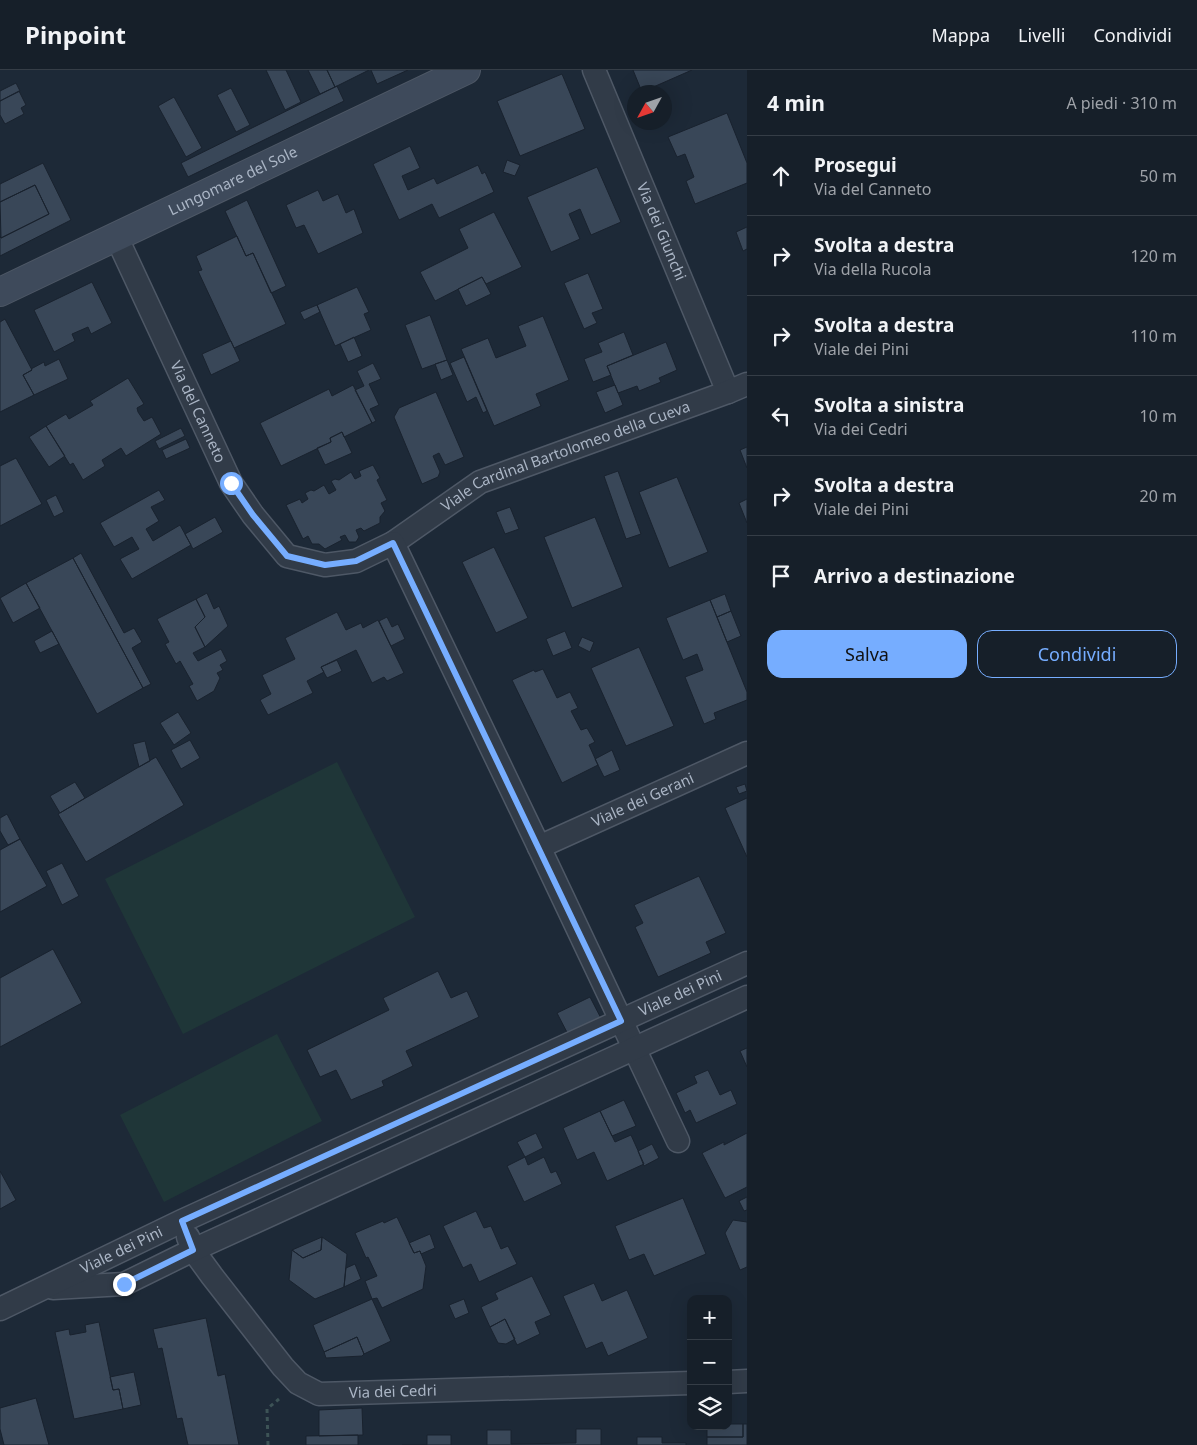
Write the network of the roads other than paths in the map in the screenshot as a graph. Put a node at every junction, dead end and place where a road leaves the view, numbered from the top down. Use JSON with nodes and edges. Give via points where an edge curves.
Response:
{"nodes":[{"id":1,"x":466,"y":70,"type":"edge"},
{"id":2,"x":594,"y":70,"type":"edge"},
{"id":3,"x":116,"y":236,"type":"junction"},
{"id":4,"x":0,"y":292,"type":"edge"},
{"id":5,"x":737,"y":388,"type":"edge"},
{"id":6,"x":393,"y":543,"type":"junction"},
{"id":7,"x":747,"y":753,"type":"edge"},
{"id":8,"x":539,"y":847,"type":"junction"},
{"id":9,"x":747,"y":962,"type":"edge"},
{"id":10,"x":747,"y":997,"type":"edge"},
{"id":11,"x":621,"y":1021,"type":"junction"},
{"id":12,"x":634,"y":1049,"type":"junction"},
{"id":13,"x":678,"y":1141,"type":"dead end"},
{"id":14,"x":182,"y":1221,"type":"junction"},
{"id":15,"x":193,"y":1250,"type":"junction"},
{"id":16,"x":42,"y":1288,"type":"junction"},
{"id":17,"x":0,"y":1309,"type":"edge"},
{"id":18,"x":747,"y":1381,"type":"edge"},
{"id":19,"x":732,"y":1382,"type":"edge"},
{"id":20,"x":687,"y":1383,"type":"edge"}],
"edges":[{"from":1,"to":3,"type":"street","name":"Lungomare del Sole"},
{"from":2,"to":5,"type":"street","name":"Via dei Giunchi"},
{"from":3,"to":4,"type":"street","name":"Lungomare del Sole"},
{"from":3,"to":6,"type":"street","name":"Via del Canneto","via":[[231,483],[287,556],[325,565],[356,561]]},
{"from":5,"to":6,"type":"street","name":"Viale Cardinal Bartolomeo della Cueva","via":[[480,482]]},
{"from":6,"to":8,"type":"street"},
{"from":7,"to":8,"type":"street","name":"Viale dei Gerani"},
{"from":8,"to":11,"type":"street"},
{"from":9,"to":11,"type":"street","name":"Viale dei Pini"},
{"from":10,"to":12,"type":"street","name":"Viale dei Pini"},
{"from":11,"to":12,"type":"street"},
{"from":11,"to":14,"type":"street","name":"Viale dei Pini"},
{"from":12,"to":13,"type":"street"},
{"from":12,"to":15,"type":"street","name":"Viale dei Pini"},
{"from":14,"to":15,"type":"street","name":"Via dei Cedri"},
{"from":14,"to":16,"type":"street","name":"Viale dei Pini"},
{"from":15,"to":16,"type":"street","name":"Viale dei Pini","via":[[124,1284]]},
{"from":15,"to":20,"type":"street","name":"Via dei Cedri","via":[[283,1367],[298,1383],[319,1394]]},
{"from":16,"to":17,"type":"street","name":"Viale dei Pini"},
{"from":18,"to":19,"type":"street"}]}
